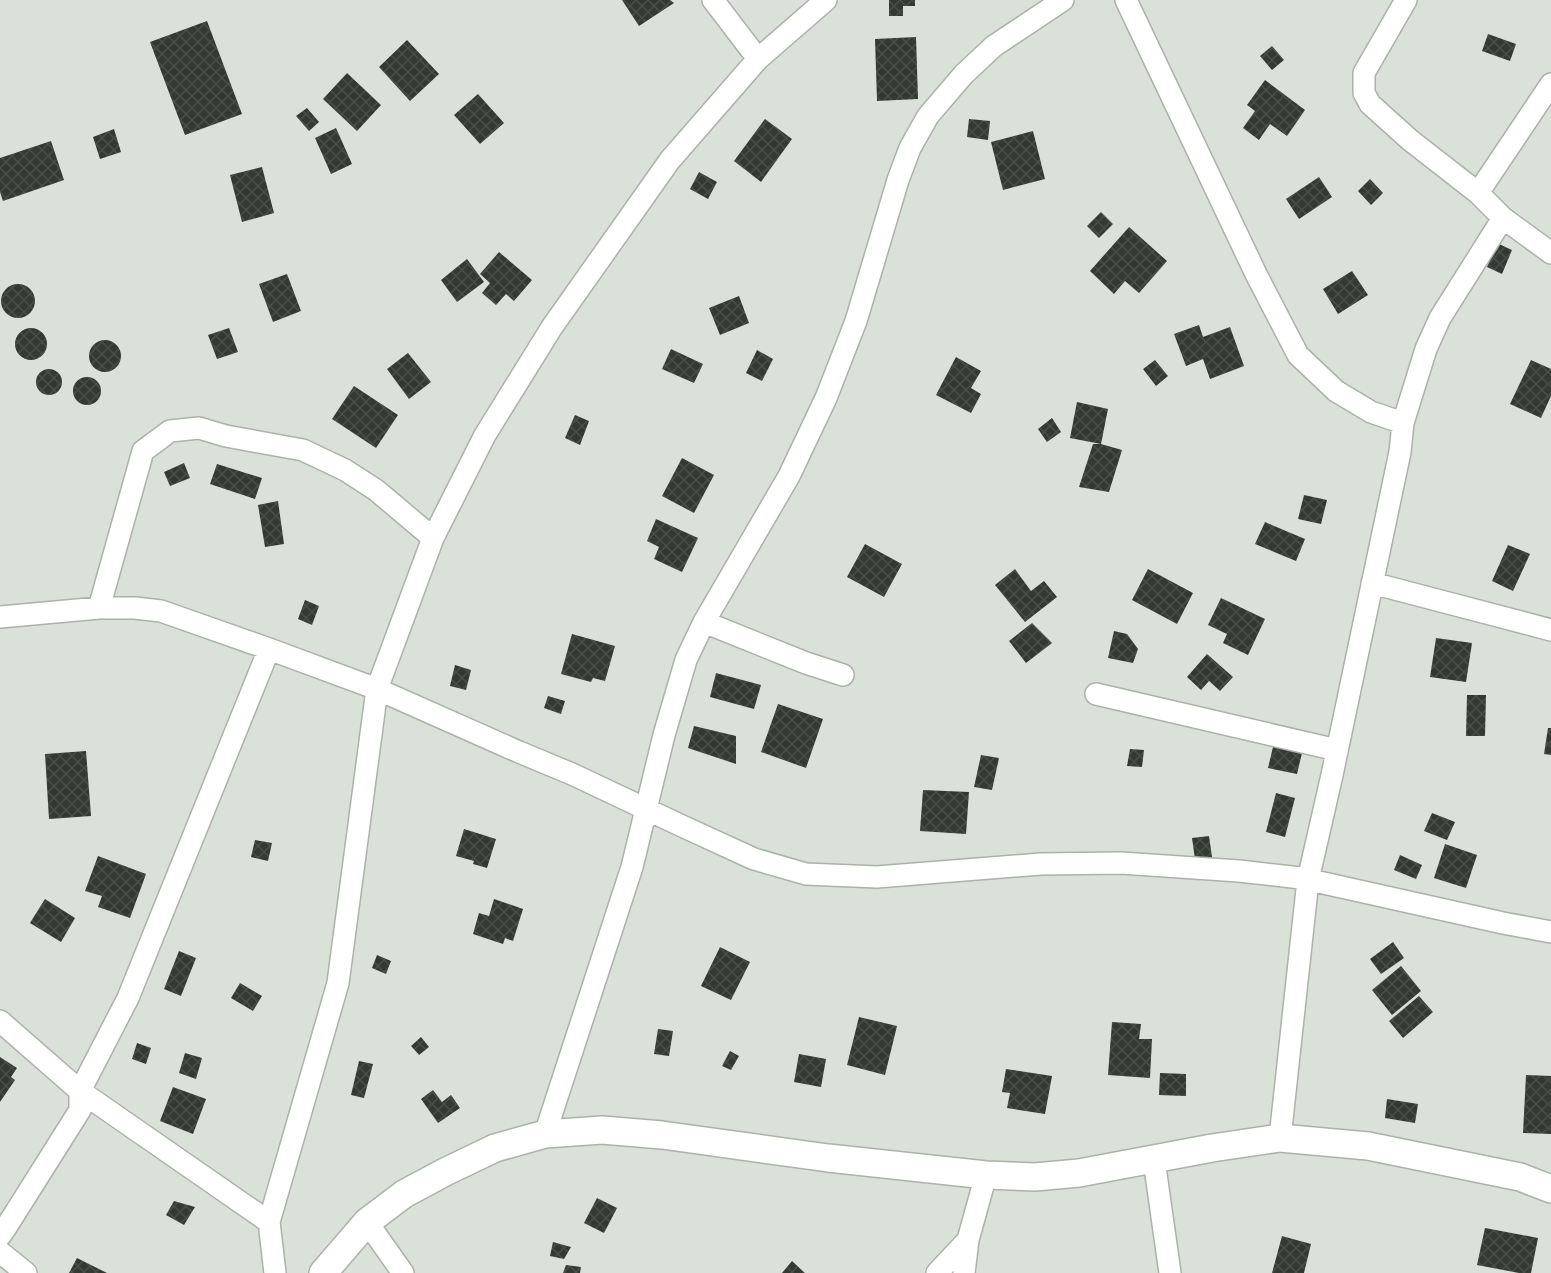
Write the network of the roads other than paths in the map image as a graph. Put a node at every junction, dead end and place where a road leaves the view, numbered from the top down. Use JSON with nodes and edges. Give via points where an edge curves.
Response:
{"nodes":[{"id":1,"x":713,"y":0,"type":"edge"},
{"id":2,"x":826,"y":0,"type":"edge"},
{"id":3,"x":1063,"y":0,"type":"edge"},
{"id":4,"x":1126,"y":0,"type":"edge"},
{"id":5,"x":1406,"y":0,"type":"edge"},
{"id":6,"x":758,"y":59,"type":"junction"},
{"id":7,"x":1551,"y":84,"type":"edge"},
{"id":8,"x":1478,"y":193,"type":"junction"},
{"id":9,"x":1503,"y":218,"type":"junction"},
{"id":10,"x":1551,"y":253,"type":"edge"},
{"id":11,"x":1403,"y":423,"type":"junction"},
{"id":12,"x":433,"y":538,"type":"junction"},
{"id":13,"x":1372,"y":583,"type":"junction"},
{"id":14,"x":99,"y":608,"type":"junction"},
{"id":15,"x":0,"y":618,"type":"edge"},
{"id":16,"x":704,"y":622,"type":"junction"},
{"id":17,"x":1551,"y":630,"type":"edge"},
{"id":18,"x":269,"y":649,"type":"junction"},
{"id":19,"x":843,"y":675,"type":"dead end"},
{"id":20,"x":377,"y":689,"type":"junction"},
{"id":21,"x":1096,"y":694,"type":"dead end"},
{"id":22,"x":1337,"y":750,"type":"junction"},
{"id":23,"x":647,"y":809,"type":"junction"},
{"id":24,"x":1308,"y":880,"type":"junction"},
{"id":25,"x":1551,"y":932,"type":"edge"},
{"id":26,"x":0,"y":1021,"type":"edge"},
{"id":27,"x":80,"y":1091,"type":"junction"},
{"id":28,"x":545,"y":1134,"type":"junction"},
{"id":29,"x":1280,"y":1138,"type":"junction"},
{"id":30,"x":1154,"y":1160,"type":"junction"},
{"id":31,"x":986,"y":1175,"type":"junction"},
{"id":32,"x":1551,"y":1189,"type":"edge"},
{"id":33,"x":269,"y":1222,"type":"junction"},
{"id":34,"x":367,"y":1222,"type":"junction"},
{"id":35,"x":0,"y":1236,"type":"edge"},
{"id":36,"x":968,"y":1240,"type":"junction"},
{"id":37,"x":0,"y":1252,"type":"edge"},
{"id":38,"x":26,"y":1273,"type":"edge"},
{"id":39,"x":275,"y":1273,"type":"edge"},
{"id":40,"x":324,"y":1273,"type":"edge"},
{"id":41,"x":403,"y":1273,"type":"edge"},
{"id":42,"x":937,"y":1273,"type":"edge"},
{"id":43,"x":964,"y":1273,"type":"edge"},
{"id":44,"x":1170,"y":1273,"type":"edge"}],
"edges":[{"from":1,"to":6,"type":"street"},
{"from":2,"to":6,"type":"street"},
{"from":3,"to":16,"type":"street","via":[[994,46],[928,116],[898,180],[856,321],[826,398],[789,476]]},
{"from":4,"to":11,"type":"street","via":[[1298,355],[1336,391],[1371,412]]},
{"from":5,"to":8,"type":"street","via":[[1364,73],[1364,93],[1370,104],[1410,140]]},
{"from":6,"to":12,"type":"street","via":[[670,160],[552,327],[485,435]]},
{"from":7,"to":8,"type":"street"},
{"from":8,"to":9,"type":"street"},
{"from":9,"to":10,"type":"street"},
{"from":9,"to":11,"type":"street","via":[[1440,318]]},
{"from":11,"to":13,"type":"street"},
{"from":12,"to":14,"type":"street","via":[[376,490],[303,450],[199,429],[170,431],[143,451]]},
{"from":12,"to":20,"type":"street"},
{"from":13,"to":17,"type":"street"},
{"from":13,"to":22,"type":"street"},
{"from":14,"to":15,"type":"street"},
{"from":14,"to":18,"type":"street","via":[[161,611]]},
{"from":16,"to":19,"type":"street"},
{"from":16,"to":23,"type":"street","via":[[686,660]]},
{"from":18,"to":20,"type":"street"},
{"from":18,"to":27,"type":"street","via":[[128,998]]},
{"from":20,"to":23,"type":"street"},
{"from":20,"to":33,"type":"street","via":[[338,983]]},
{"from":21,"to":22,"type":"street"},
{"from":22,"to":24,"type":"street"},
{"from":23,"to":24,"type":"street","via":[[754,859],[806,874],[877,877],[1041,864],[1121,863]]},
{"from":23,"to":28,"type":"street","via":[[632,867]]},
{"from":24,"to":25,"type":"street"},
{"from":24,"to":29,"type":"street"},
{"from":26,"to":27,"type":"street"},
{"from":27,"to":33,"type":"street"},
{"from":27,"to":35,"type":"street","via":[[80,1110]]},
{"from":28,"to":31,"type":"street","via":[[602,1130]]},
{"from":28,"to":34,"type":"street","via":[[495,1148],[445,1172],[404,1194]]},
{"from":29,"to":30,"type":"street"},
{"from":29,"to":32,"type":"street","via":[[1368,1146],[1520,1177]]},
{"from":30,"to":31,"type":"street","via":[[1035,1177]]},
{"from":30,"to":44,"type":"street"},
{"from":31,"to":36,"type":"street"},
{"from":33,"to":39,"type":"street"},
{"from":34,"to":40,"type":"street"},
{"from":34,"to":41,"type":"street"},
{"from":36,"to":42,"type":"street"},
{"from":36,"to":43,"type":"street"},
{"from":37,"to":38,"type":"street"}]}
